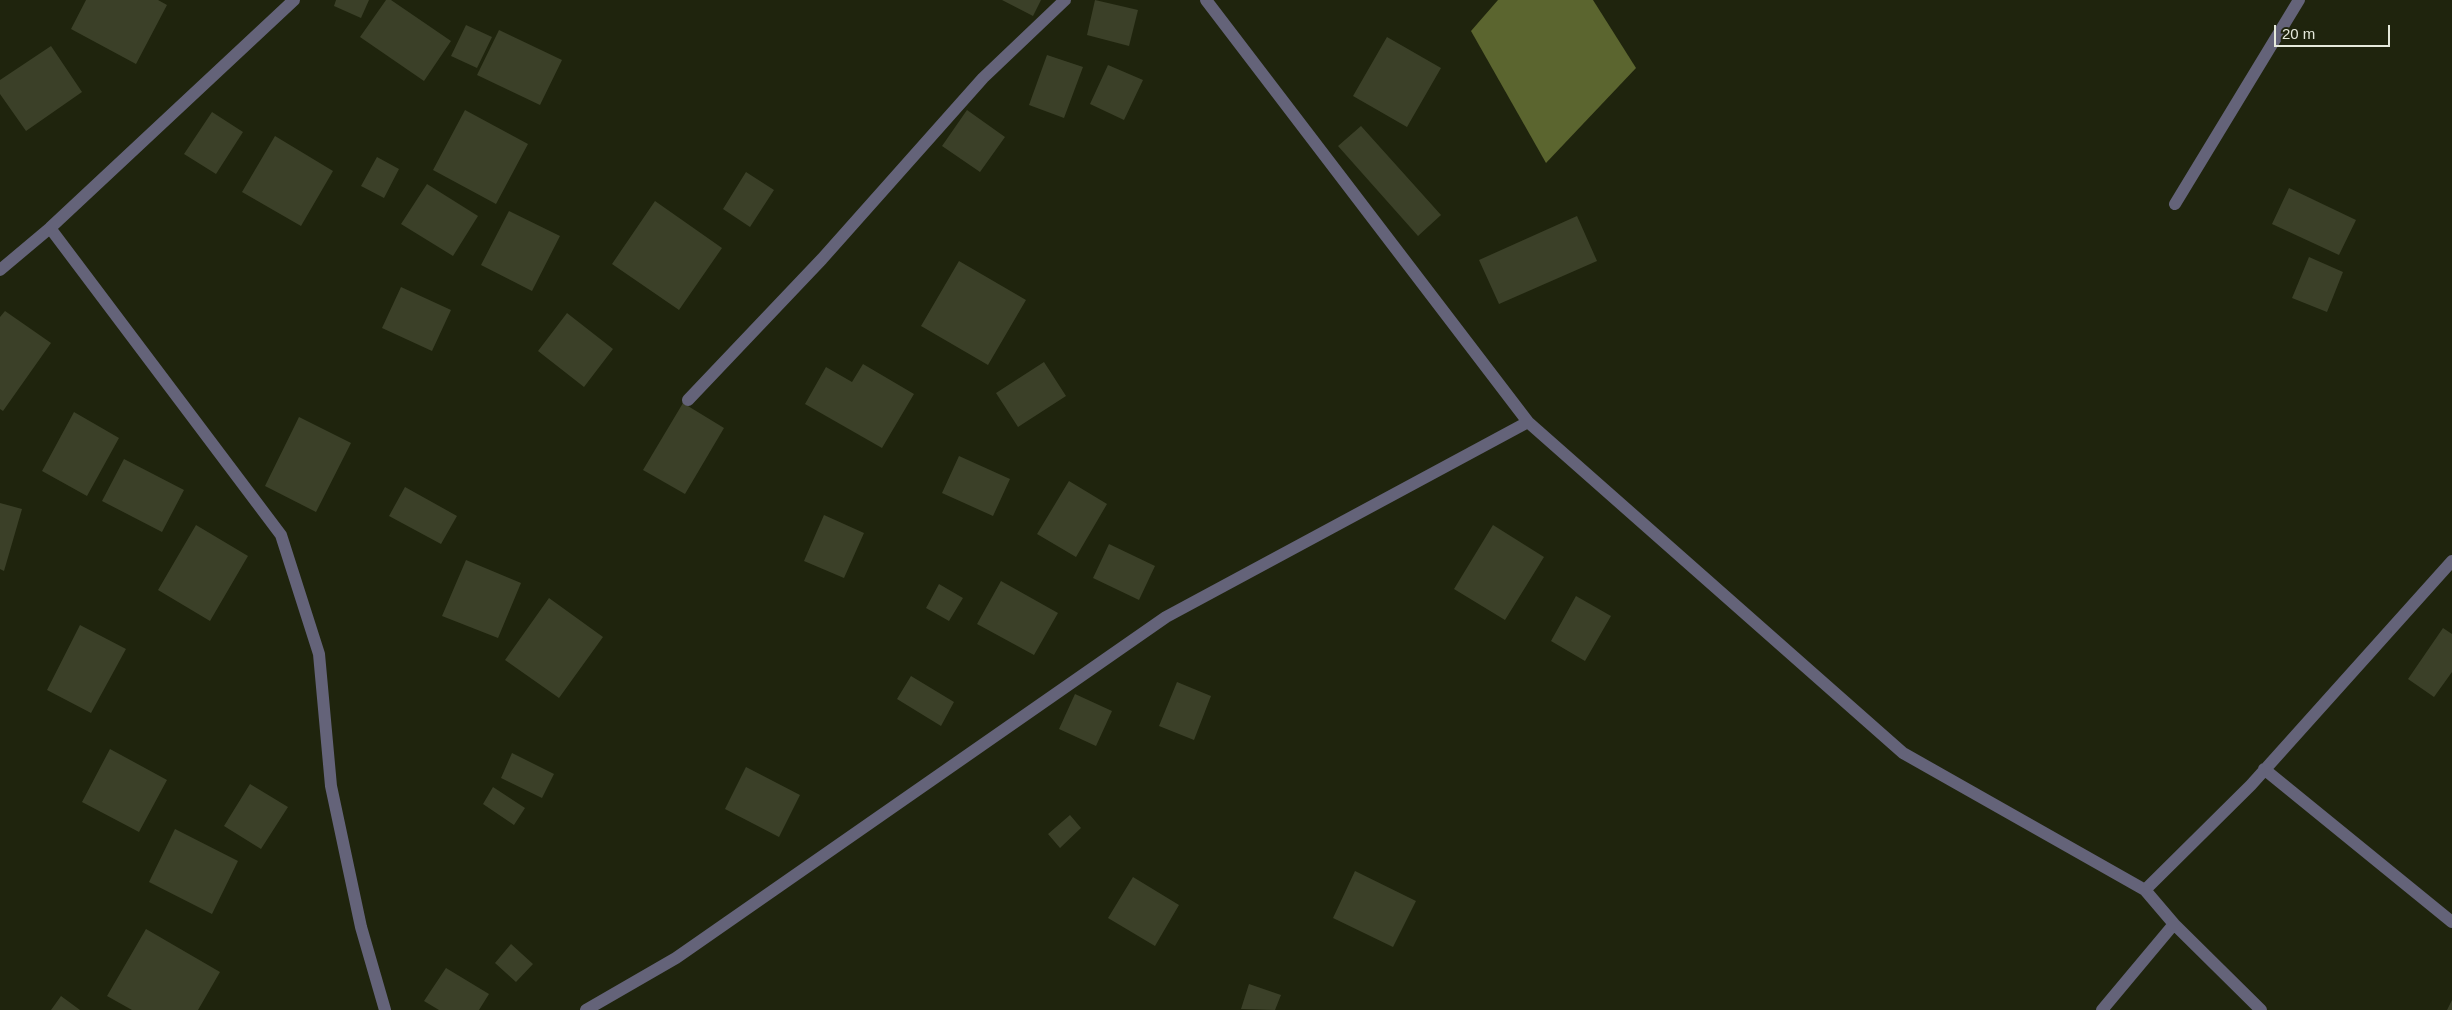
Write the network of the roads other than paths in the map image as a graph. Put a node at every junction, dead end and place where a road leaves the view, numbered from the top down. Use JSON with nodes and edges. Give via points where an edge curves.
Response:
{"nodes":[{"id":1,"x":294,"y":0,"type":"edge"},
{"id":2,"x":1065,"y":0,"type":"edge"},
{"id":3,"x":1206,"y":0,"type":"edge"},
{"id":4,"x":2299,"y":0,"type":"edge"},
{"id":5,"x":2175,"y":204,"type":"dead end"},
{"id":6,"x":50,"y":228,"type":"junction"},
{"id":7,"x":0,"y":270,"type":"edge"},
{"id":8,"x":688,"y":400,"type":"dead end"},
{"id":9,"x":1528,"y":422,"type":"junction"},
{"id":10,"x":2452,"y":561,"type":"edge"},
{"id":11,"x":2264,"y":769,"type":"junction"},
{"id":12,"x":2144,"y":890,"type":"junction"},
{"id":13,"x":2452,"y":922,"type":"edge"},
{"id":14,"x":2174,"y":924,"type":"junction"},
{"id":15,"x":385,"y":1010,"type":"edge"},
{"id":16,"x":586,"y":1010,"type":"edge"},
{"id":17,"x":2102,"y":1010,"type":"edge"},
{"id":18,"x":2261,"y":1010,"type":"edge"}],
"edges":[{"from":1,"to":6,"type":"street"},
{"from":2,"to":8,"type":"street","via":[[983,78],[822,259]]},
{"from":3,"to":9,"type":"street"},
{"from":4,"to":5,"type":"street"},
{"from":6,"to":7,"type":"street"},
{"from":6,"to":15,"type":"street","via":[[280,536],[319,654],[331,786],[361,927]]},
{"from":9,"to":12,"type":"street","via":[[1903,753]]},
{"from":9,"to":16,"type":"street","via":[[1166,617],[676,958]]},
{"from":10,"to":11,"type":"street"},
{"from":11,"to":12,"type":"street"},
{"from":11,"to":13,"type":"street"},
{"from":12,"to":14,"type":"street"},
{"from":14,"to":17,"type":"street"},
{"from":14,"to":18,"type":"street"}]}
